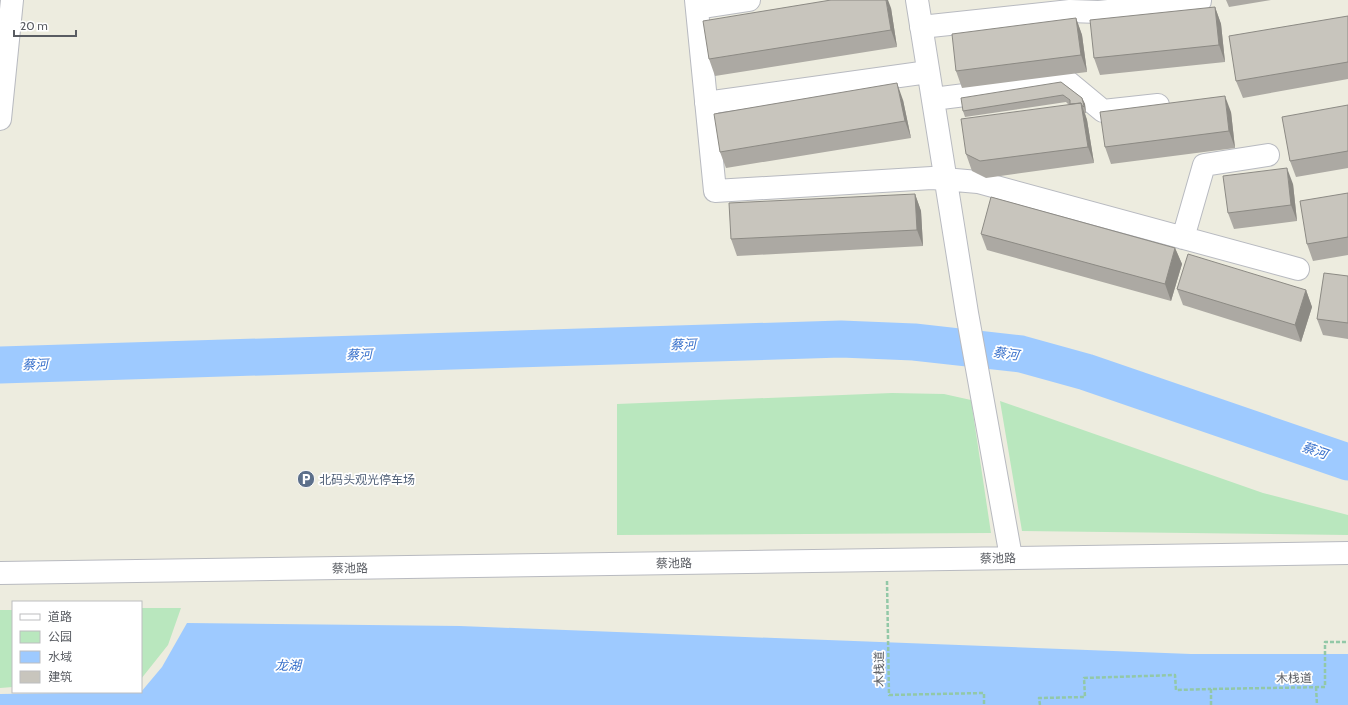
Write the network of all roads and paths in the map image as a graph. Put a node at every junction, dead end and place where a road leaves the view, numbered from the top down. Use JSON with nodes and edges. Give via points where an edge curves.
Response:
{"nodes":[{"id":1,"x":12,"y":0,"type":"edge"},
{"id":2,"x":749,"y":0,"type":"edge"},
{"id":3,"x":917,"y":0,"type":"edge"},
{"id":4,"x":1200,"y":1,"type":"edge"},
{"id":5,"x":696,"y":4,"type":"edge"},
{"id":6,"x":921,"y":27,"type":"junction"},
{"id":7,"x":928,"y":72,"type":"junction"},
{"id":8,"x":933,"y":99,"type":"junction"},
{"id":9,"x":706,"y":103,"type":"junction"},
{"id":10,"x":1179,"y":104,"type":"edge"},
{"id":11,"x":0,"y":119,"type":"edge"},
{"id":12,"x":1268,"y":155,"type":"dead end"},
{"id":13,"x":946,"y":179,"type":"junction"},
{"id":14,"x":1183,"y":238,"type":"junction"},
{"id":15,"x":1298,"y":269,"type":"dead end"},
{"id":16,"x":1348,"y":553,"type":"edge"},
{"id":17,"x":1011,"y":557,"type":"junction"},
{"id":18,"x":887,"y":560,"type":"junction"},
{"id":19,"x":0,"y":573,"type":"edge"},
{"id":20,"x":1348,"y":642,"type":"edge"},
{"id":21,"x":1316,"y":687,"type":"junction"},
{"id":22,"x":1211,"y":689,"type":"junction"},
{"id":23,"x":984,"y":705,"type":"edge"},
{"id":24,"x":1040,"y":705,"type":"edge"},
{"id":25,"x":1211,"y":705,"type":"edge"},
{"id":26,"x":1317,"y":705,"type":"edge"}],
"edges":[{"from":1,"to":11,"type":"street"},
{"from":2,"to":5,"type":"street"},
{"from":3,"to":6,"type":"street"},
{"from":4,"to":6,"type":"street","via":[[1099,12],[1070,11]]},
{"from":5,"to":9,"type":"street"},
{"from":6,"to":7,"type":"street"},
{"from":7,"to":8,"type":"street"},
{"from":7,"to":9,"type":"street"},
{"from":8,"to":10,"type":"street","via":[[1068,82],[1103,111]]},
{"from":8,"to":13,"type":"street"},
{"from":9,"to":13,"type":"street","via":[[715,191]]},
{"from":12,"to":14,"type":"street","via":[[1204,165]]},
{"from":13,"to":14,"type":"street","via":[[978,182]]},
{"from":13,"to":17,"type":"street","via":[[967,313]]},
{"from":14,"to":15,"type":"street"},
{"from":16,"to":17,"type":"street","name":"蔡池路"},
{"from":17,"to":18,"type":"street","name":"蔡池路"},
{"from":18,"to":19,"type":"street","name":"蔡池路"},
{"from":18,"to":23,"type":"path","name":"木栈道","via":[[889,695],[984,694]]},
{"from":20,"to":21,"type":"path","name":"木栈道","via":[[1325,642],[1325,687]]},
{"from":21,"to":22,"type":"path","name":"木栈道"},
{"from":21,"to":26,"type":"path"},
{"from":22,"to":24,"type":"path","name":"木栈道","via":[[1176,690],[1175,675],[1084,678],[1085,697],[1039,698]]},
{"from":22,"to":25,"type":"path"}]}
